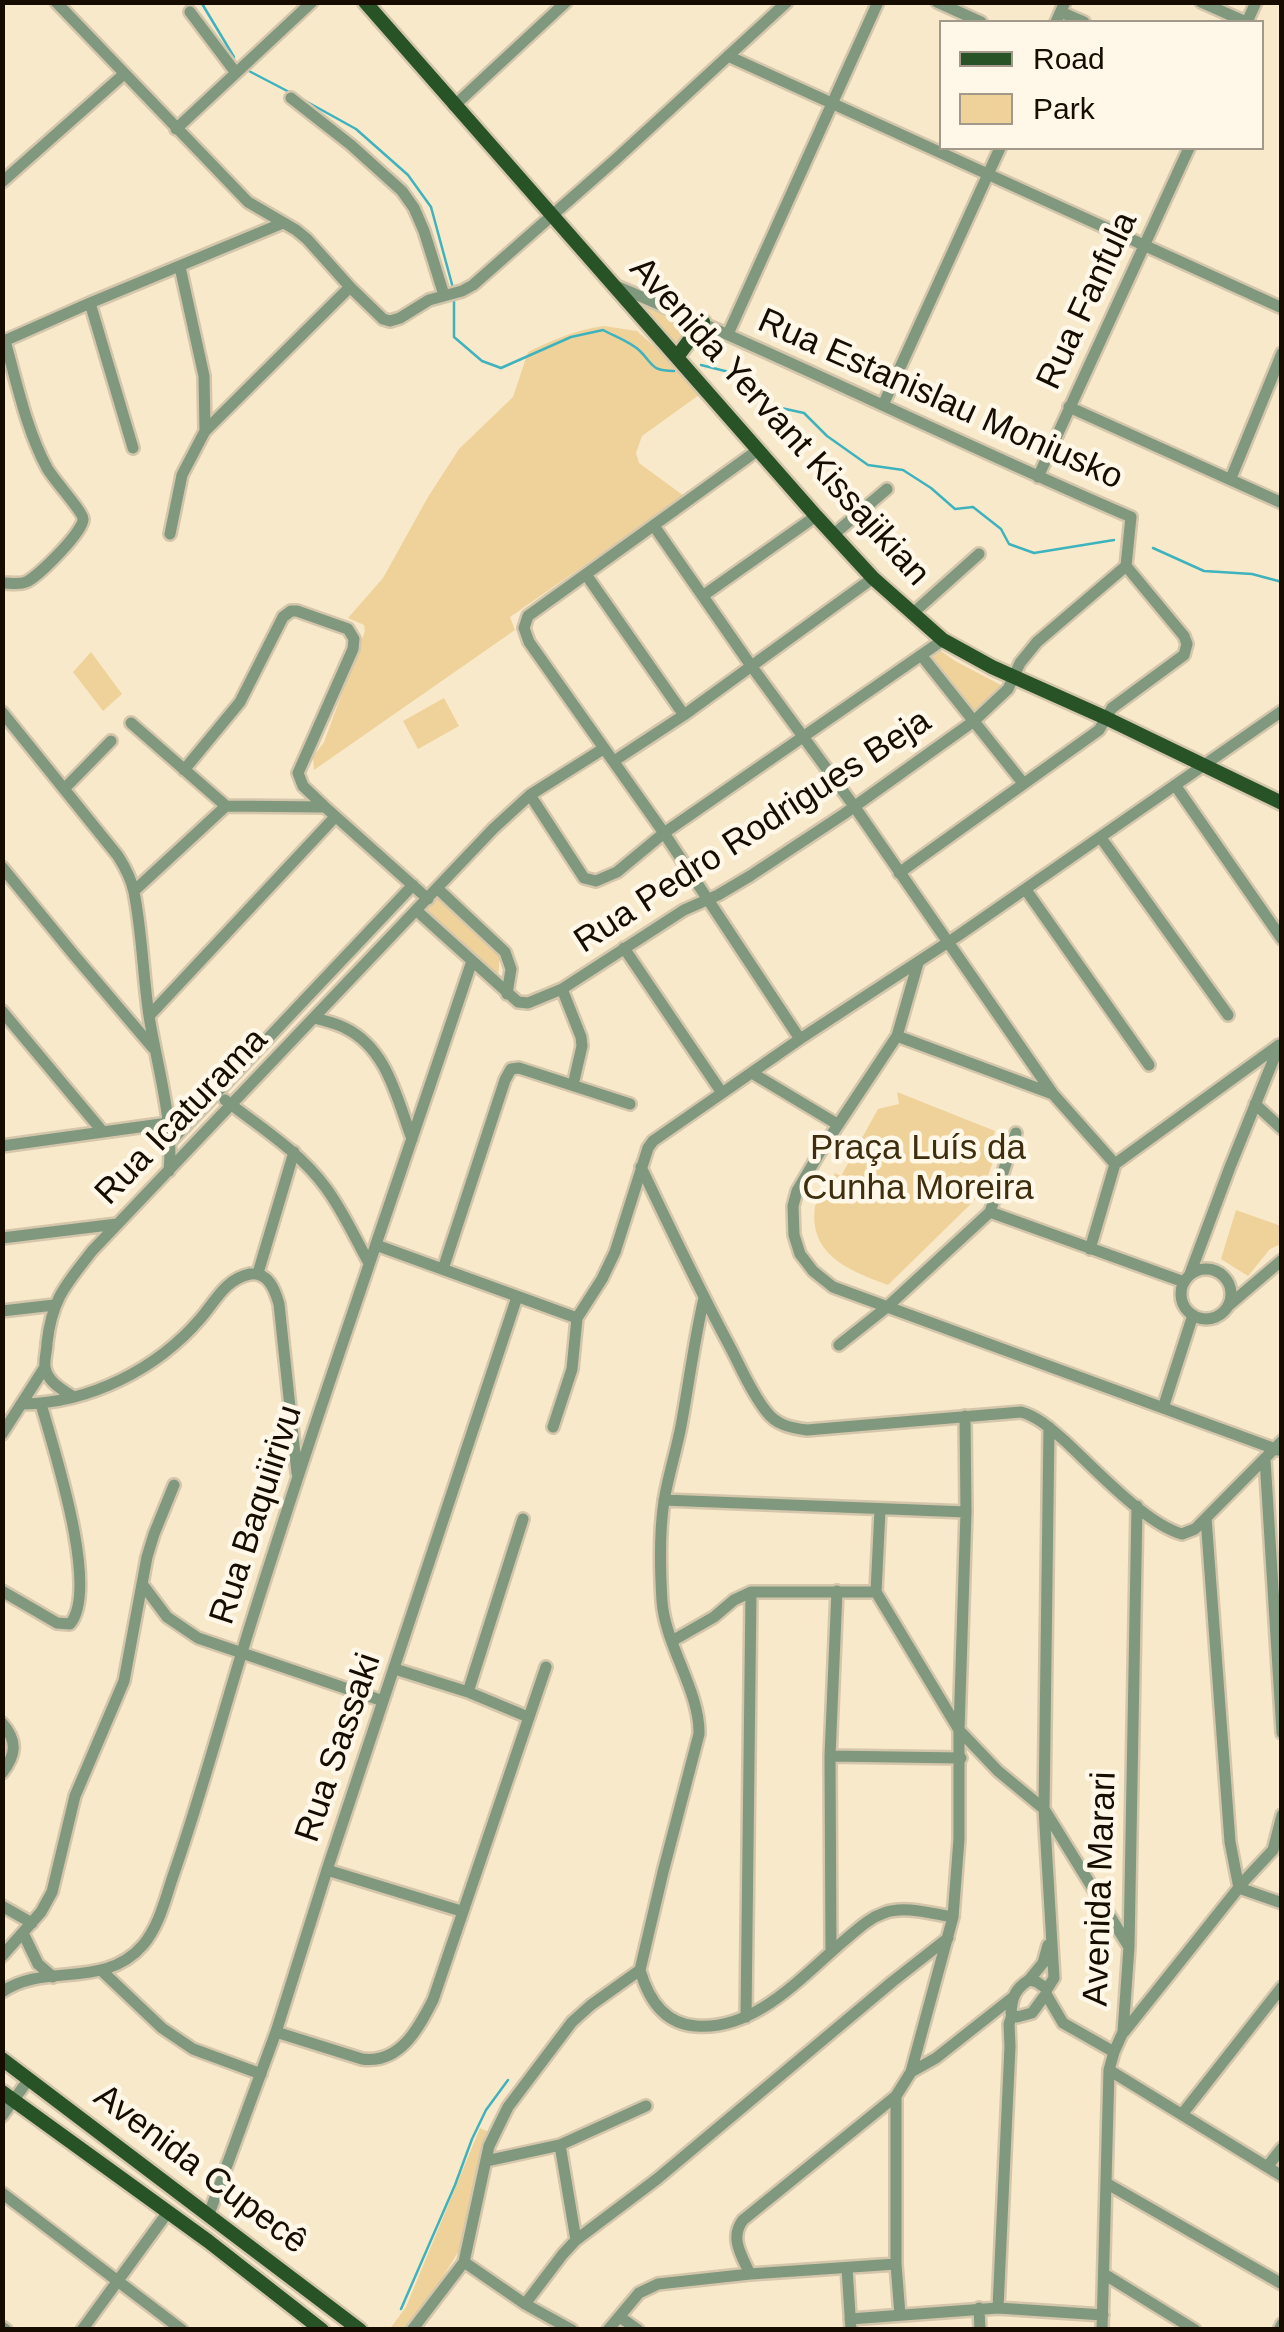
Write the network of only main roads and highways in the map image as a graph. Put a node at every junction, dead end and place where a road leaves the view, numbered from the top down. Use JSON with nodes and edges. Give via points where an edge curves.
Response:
{"nodes":[{"id":1,"x":365,"y":2,"type":"edge"},
{"id":2,"x":702,"y":322,"type":"road end"},
{"id":3,"x":678,"y":357,"type":"junction"},
{"id":4,"x":1282,"y":803,"type":"edge"},
{"id":5,"x":2,"y":2060,"type":"edge"},
{"id":6,"x":8,"y":2096,"type":"edge"},
{"id":7,"x":322,"y":2330,"type":"edge"},
{"id":8,"x":360,"y":2330,"type":"edge"}],
"edges":[{"from":1,"to":3,"type":"main road","name":"Avenida Yervant Kissajikian"},
{"from":2,"to":3,"type":"main road"},
{"from":3,"to":4,"type":"main road","name":"Avenida Yervant Kissajikian","via":[[873,578],[943,640]]},
{"from":5,"to":8,"type":"main road","name":"Avenida Cupecê"},
{"from":6,"to":7,"type":"main road","name":"Avenida Cupecê"}]}
